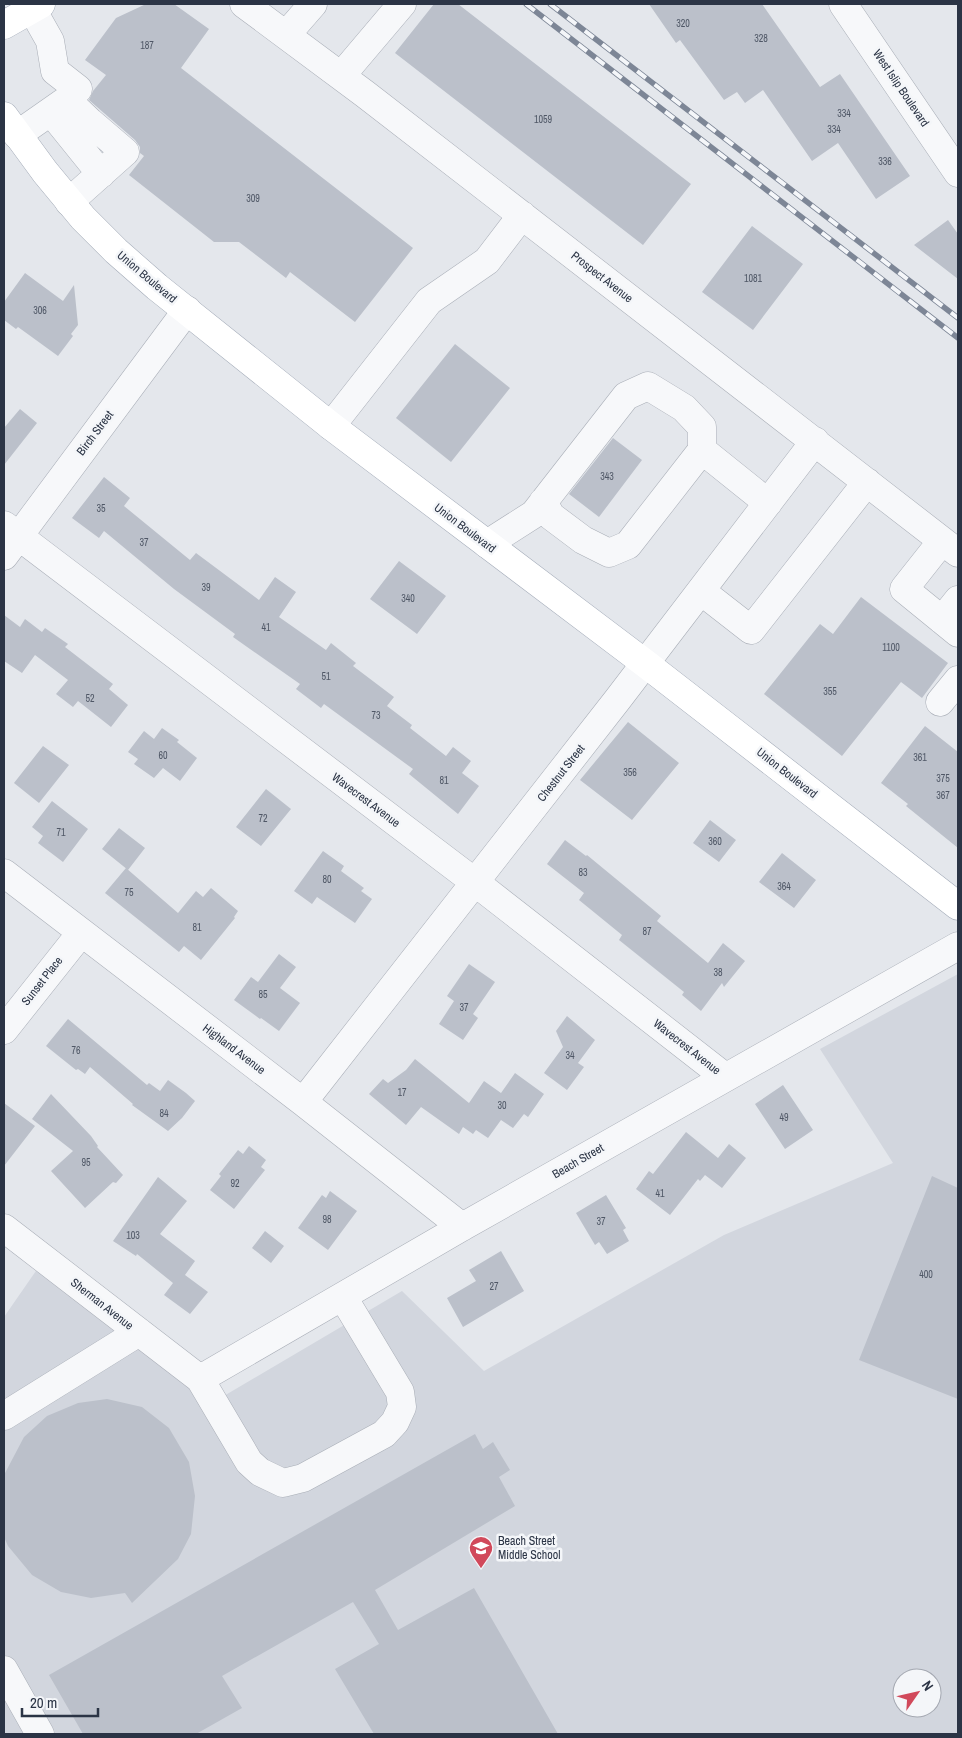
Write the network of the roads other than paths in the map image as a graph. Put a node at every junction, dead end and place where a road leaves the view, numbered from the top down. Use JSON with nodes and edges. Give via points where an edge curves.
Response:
{"nodes":[{"id":1,"x":244,"y":4,"type":"edge"},
{"id":2,"x":313,"y":4,"type":"edge"},
{"id":3,"x":402,"y":4,"type":"edge"},
{"id":4,"x":843,"y":4,"type":"edge"},
{"id":5,"x":37,"y":6,"type":"edge"},
{"id":6,"x":4,"y":25,"type":"edge"},
{"id":7,"x":286,"y":35,"type":"junction"},
{"id":8,"x":341,"y":76,"type":"junction"},
{"id":9,"x":59,"y":106,"type":"junction"},
{"id":10,"x":10,"y":125,"type":"edge"},
{"id":11,"x":958,"y":172,"type":"edge"},
{"id":12,"x":69,"y":202,"type":"junction"},
{"id":13,"x":522,"y":215,"type":"junction"},
{"id":14,"x":187,"y":310,"type":"junction"},
{"id":15,"x":331,"y":426,"type":"junction"},
{"id":16,"x":815,"y":441,"type":"junction"},
{"id":17,"x":702,"y":450,"type":"junction"},
{"id":18,"x":867,"y":482,"type":"junction"},
{"id":19,"x":543,"y":502,"type":"junction"},
{"id":20,"x":768,"y":503,"type":"junction"},
{"id":21,"x":8,"y":539,"type":"edge"},
{"id":22,"x":487,"y":544,"type":"junction"},
{"id":23,"x":950,"y":547,"type":"edge"},
{"id":24,"x":701,"y":591,"type":"junction"},
{"id":25,"x":953,"y":618,"type":"edge"},
{"id":26,"x":646,"y":664,"type":"junction"},
{"id":27,"x":958,"y":680,"type":"edge"},
{"id":28,"x":940,"y":702,"type":"dead end"},
{"id":29,"x":4,"y":873,"type":"edge"},
{"id":30,"x":476,"y":883,"type":"junction"},
{"id":31,"x":958,"y":906,"type":"edge"},
{"id":32,"x":81,"y":933,"type":"junction"},
{"id":33,"x":958,"y":946,"type":"edge"},
{"id":34,"x":4,"y":1030,"type":"edge"},
{"id":35,"x":725,"y":1077,"type":"junction"},
{"id":36,"x":303,"y":1102,"type":"junction"},
{"id":37,"x":462,"y":1227,"type":"junction"},
{"id":38,"x":4,"y":1228,"type":"edge"},
{"id":39,"x":343,"y":1297,"type":"junction"},
{"id":40,"x":139,"y":1332,"type":"junction"},
{"id":41,"x":200,"y":1379,"type":"junction"},
{"id":42,"x":4,"y":1416,"type":"edge"},
{"id":43,"x":4,"y":1670,"type":"edge"},
{"id":44,"x":40,"y":1734,"type":"edge"}],
"edges":[{"from":1,"to":7,"type":"street","name":"Prospect Avenue"},
{"from":2,"to":7,"type":"street"},
{"from":3,"to":8,"type":"street"},
{"from":4,"to":11,"type":"street","name":"West Islip Boulevard"},
{"from":5,"to":6,"type":"main road"},
{"from":5,"to":9,"type":"street","via":[[50,41],[55,71],[78,89]]},
{"from":7,"to":8,"type":"street","name":"Prospect Avenue"},
{"from":8,"to":13,"type":"street","name":"Prospect Avenue"},
{"from":9,"to":10,"type":"street"},
{"from":9,"to":12,"type":"street","via":[[90,122],[125,152]]},
{"from":10,"to":12,"type":"main road","name":"Union Boulevard"},
{"from":12,"to":14,"type":"main road","name":"Union Boulevard","via":[[129,263]]},
{"from":13,"to":15,"type":"street","via":[[487,261],[428,301]]},
{"from":13,"to":16,"type":"street","name":"Prospect Avenue"},
{"from":14,"to":15,"type":"main road","name":"Union Boulevard"},
{"from":14,"to":21,"type":"street","name":"Birch Street"},
{"from":15,"to":22,"type":"main road","name":"Union Boulevard"},
{"from":16,"to":18,"type":"street","name":"Prospect Avenue"},
{"from":16,"to":20,"type":"street","name":"Chestnut Street"},
{"from":17,"to":19,"type":"street","via":[[628,545],[609,554],[583,540],[551,516]]},
{"from":17,"to":19,"type":"street","via":[[702,427],[684,408],[648,386],[626,396]]},
{"from":17,"to":20,"type":"street"},
{"from":18,"to":23,"type":"street","name":"Prospect Avenue"},
{"from":18,"to":24,"type":"street","via":[[751,630]]},
{"from":19,"to":22,"type":"street","via":[[534,514]]},
{"from":20,"to":24,"type":"street","name":"Chestnut Street"},
{"from":21,"to":30,"type":"street","name":"Wavecrest Avenue"},
{"from":22,"to":26,"type":"main road","name":"Union Boulevard"},
{"from":23,"to":25,"type":"street","via":[[904,589]]},
{"from":24,"to":26,"type":"street","name":"Chestnut Street"},
{"from":26,"to":30,"type":"street","name":"Chestnut Street"},
{"from":26,"to":31,"type":"main road","name":"Union Boulevard"},
{"from":27,"to":28,"type":"street"},
{"from":29,"to":32,"type":"street","name":"Highland Avenue"},
{"from":30,"to":35,"type":"street","name":"Wavecrest Avenue"},
{"from":30,"to":36,"type":"street","name":"Chestnut Street"},
{"from":32,"to":34,"type":"street","name":"Sunset Place"},
{"from":32,"to":36,"type":"street","name":"Highland Avenue"},
{"from":33,"to":35,"type":"street","name":"Beach Street"},
{"from":35,"to":37,"type":"street","name":"Beach Street"},
{"from":36,"to":37,"type":"street","name":"Highland Avenue"},
{"from":37,"to":39,"type":"street","name":"Beach Street"},
{"from":38,"to":40,"type":"street","name":"Sherman Avenue"},
{"from":39,"to":41,"type":"street","name":"Beach Street"},
{"from":39,"to":41,"type":"street","via":[[400,1392],[402,1407],[384,1434],[303,1478],[283,1482],[260,1472],[249,1462]]},
{"from":40,"to":41,"type":"street","name":"Sherman Avenue"},
{"from":40,"to":42,"type":"street"},
{"from":43,"to":44,"type":"street"}]}
